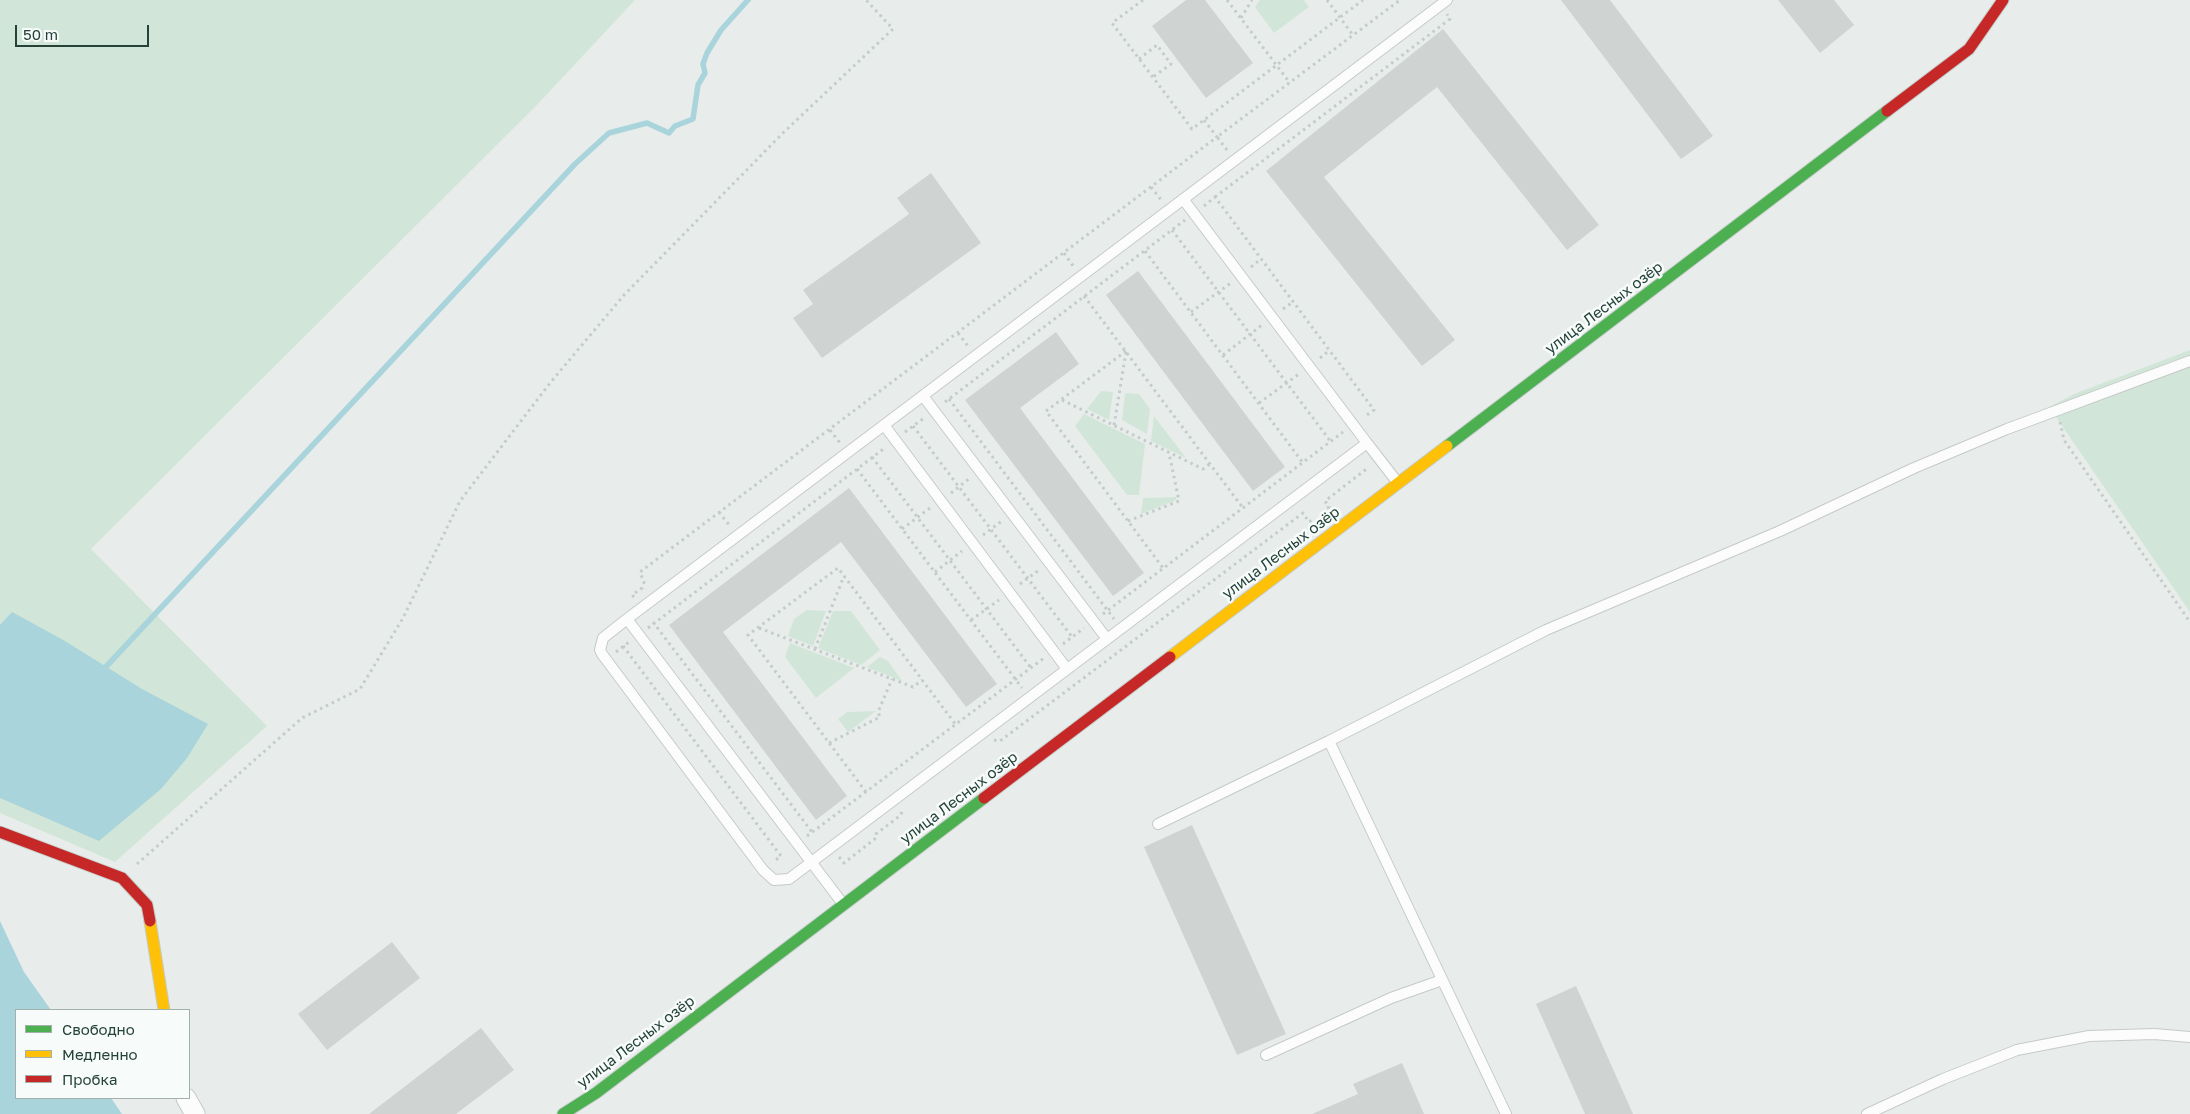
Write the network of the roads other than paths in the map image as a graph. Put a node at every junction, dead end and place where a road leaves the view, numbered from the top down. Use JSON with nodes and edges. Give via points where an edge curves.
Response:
{"nodes":[{"id":1,"x":2003,"y":0,"type":"edge"},
{"id":2,"x":1443,"y":3,"type":"edge"},
{"id":3,"x":1183,"y":199,"type":"junction"},
{"id":4,"x":2190,"y":361,"type":"edge"},
{"id":5,"x":923,"y":396,"type":"junction"},
{"id":6,"x":884,"y":425,"type":"junction"},
{"id":7,"x":1367,"y":443,"type":"junction"},
{"id":8,"x":1398,"y":483,"type":"junction"},
{"id":9,"x":627,"y":619,"type":"junction"},
{"id":10,"x":1107,"y":639,"type":"junction"},
{"id":11,"x":1068,"y":669,"type":"junction"},
{"id":12,"x":1329,"y":741,"type":"junction"},
{"id":13,"x":1158,"y":824,"type":"dead end"},
{"id":14,"x":0,"y":832,"type":"edge"},
{"id":15,"x":812,"y":862,"type":"junction"},
{"id":16,"x":843,"y":905,"type":"junction"},
{"id":17,"x":1442,"y":980,"type":"junction"},
{"id":18,"x":164,"y":1009,"type":"edge"},
{"id":19,"x":2190,"y":1037,"type":"edge"},
{"id":20,"x":1266,"y":1055,"type":"dead end"},
{"id":21,"x":187,"y":1099,"type":"edge"},
{"id":22,"x":195,"y":1114,"type":"edge"},
{"id":23,"x":563,"y":1114,"type":"edge"},
{"id":24,"x":1506,"y":1114,"type":"edge"},
{"id":25,"x":1867,"y":1114,"type":"edge"}],
"edges":[{"from":1,"to":8,"type":"street","name":"улица Лесных озёр","via":[[1969,49]]},
{"from":2,"to":3,"type":"lane"},
{"from":3,"to":5,"type":"lane"},
{"from":3,"to":7,"type":"lane"},
{"from":4,"to":12,"type":"lane","via":[[2006,429],[1780,531],[1546,630]]},
{"from":5,"to":6,"type":"lane"},
{"from":5,"to":10,"type":"lane"},
{"from":6,"to":9,"type":"lane"},
{"from":6,"to":11,"type":"lane"},
{"from":7,"to":8,"type":"lane"},
{"from":7,"to":10,"type":"lane"},
{"from":8,"to":16,"type":"street","name":"улица Лесных озёр"},
{"from":9,"to":15,"type":"lane"},
{"from":9,"to":15,"type":"lane","via":[[603,638],[602,654],[763,870],[774,880],[781,881]]},
{"from":10,"to":11,"type":"lane"},
{"from":11,"to":15,"type":"lane"},
{"from":12,"to":13,"type":"lane"},
{"from":12,"to":17,"type":"lane"},
{"from":14,"to":18,"type":"street","via":[[122,878],[147,905]]},
{"from":15,"to":16,"type":"lane"},
{"from":16,"to":23,"type":"street","name":"улица Лесных озёр","via":[[596,1093]]},
{"from":17,"to":20,"type":"lane","via":[[1391,998]]},
{"from":17,"to":24,"type":"lane"},
{"from":19,"to":25,"type":"lane","via":[[2154,1034],[2089,1036],[2017,1050]]},
{"from":21,"to":22,"type":"street"}]}
